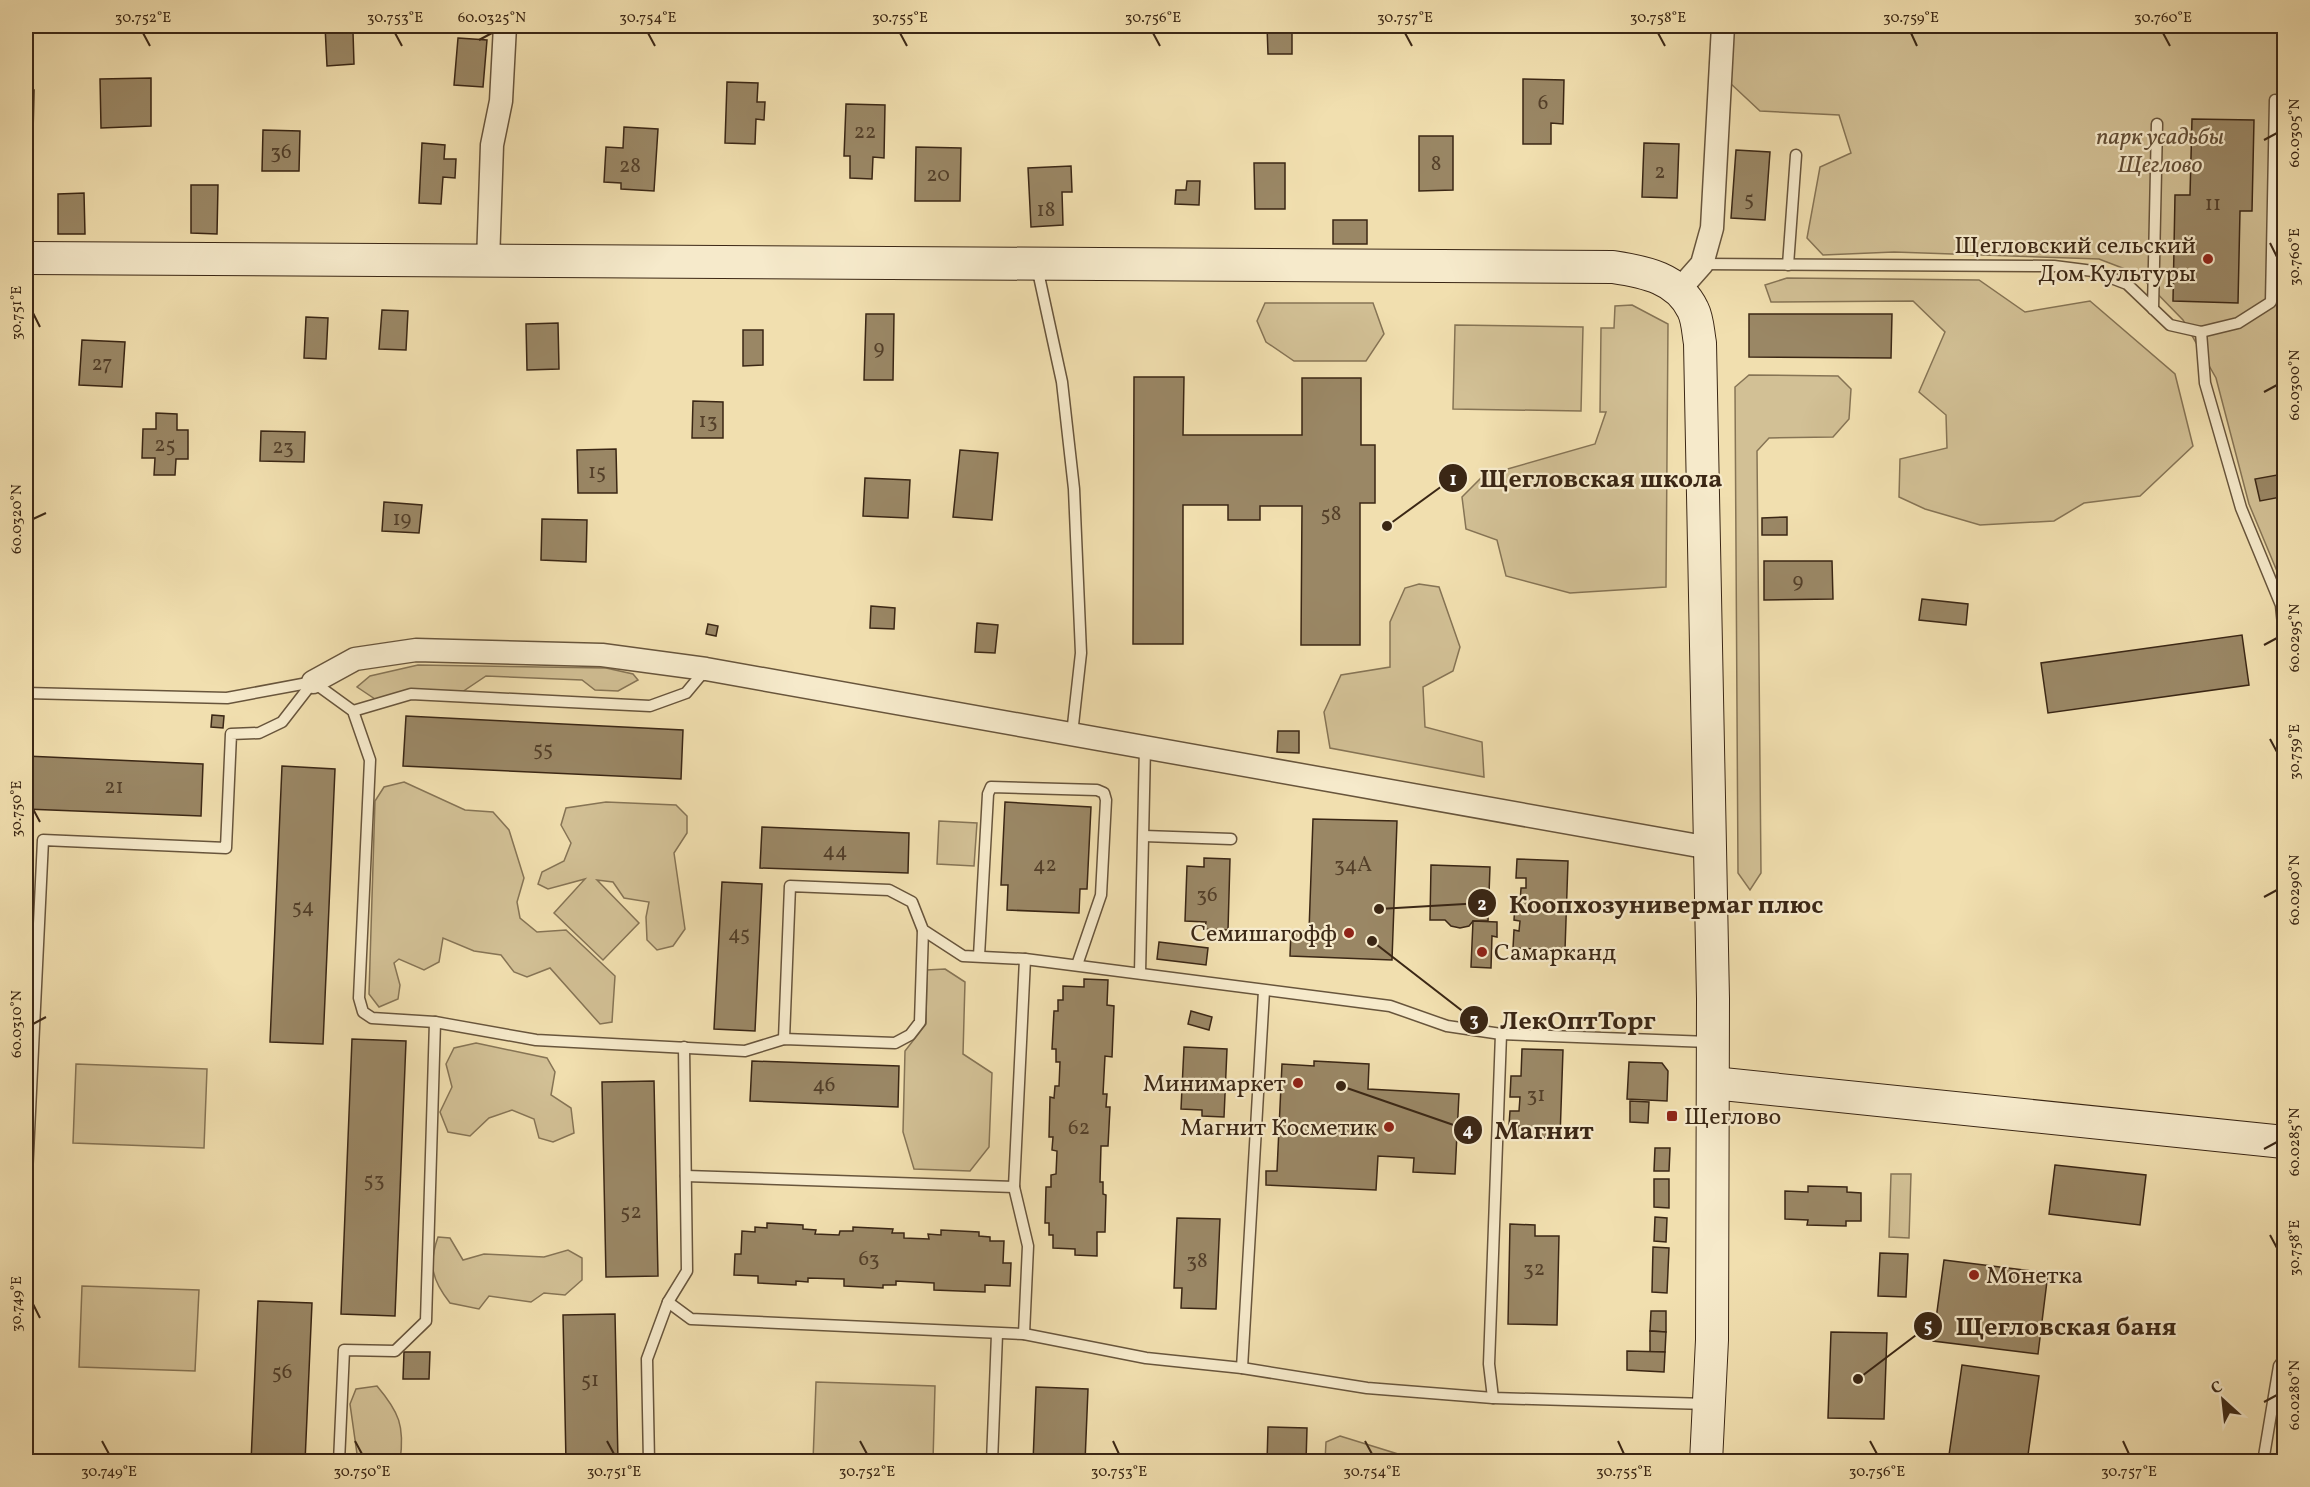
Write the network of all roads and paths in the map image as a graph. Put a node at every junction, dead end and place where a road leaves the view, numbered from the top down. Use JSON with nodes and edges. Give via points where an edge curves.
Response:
{"nodes":[{"id":1,"x":505,"y":26,"type":"edge"},
{"id":2,"x":1723,"y":26,"type":"edge"},
{"id":3,"x":2275,"y":100,"type":"dead end"},
{"id":4,"x":2157,"y":124,"type":"dead end"},
{"id":5,"x":1796,"y":155,"type":"dead end"},
{"id":6,"x":26,"y":258,"type":"edge"},
{"id":7,"x":488,"y":262,"type":"junction"},
{"id":8,"x":1036,"y":263,"type":"junction"},
{"id":9,"x":1702,"y":264,"type":"junction"},
{"id":10,"x":1788,"y":264,"type":"junction"},
{"id":11,"x":1679,"y":290,"type":"junction"},
{"id":12,"x":2153,"y":309,"type":"junction"},
{"id":13,"x":2201,"y":332,"type":"junction"},
{"id":14,"x":2284,"y":634,"type":"edge"},
{"id":15,"x":706,"y":669,"type":"junction"},
{"id":16,"x":313,"y":682,"type":"junction"},
{"id":17,"x":26,"y":693,"type":"edge"},
{"id":18,"x":353,"y":711,"type":"junction"},
{"id":19,"x":1072,"y":734,"type":"junction"},
{"id":20,"x":1146,"y":747,"type":"junction"},
{"id":21,"x":1143,"y":836,"type":"junction"},
{"id":22,"x":1231,"y":839,"type":"dead end"},
{"id":23,"x":1710,"y":848,"type":"junction"},
{"id":24,"x":923,"y":930,"type":"junction"},
{"id":25,"x":979,"y":956,"type":"junction"},
{"id":26,"x":1025,"y":959,"type":"junction"},
{"id":27,"x":1077,"y":965,"type":"junction"},
{"id":28,"x":1140,"y":973,"type":"junction"},
{"id":29,"x":1264,"y":992,"type":"junction"},
{"id":30,"x":435,"y":1022,"type":"junction"},
{"id":31,"x":1501,"y":1034,"type":"junction"},
{"id":32,"x":784,"y":1039,"type":"junction"},
{"id":33,"x":1713,"y":1042,"type":"junction"},
{"id":34,"x":684,"y":1047,"type":"junction"},
{"id":35,"x":1713,"y":1083,"type":"junction"},
{"id":36,"x":2284,"y":1142,"type":"edge"},
{"id":37,"x":686,"y":1176,"type":"junction"},
{"id":38,"x":1014,"y":1186,"type":"junction"},
{"id":39,"x":26,"y":1196,"type":"edge"},
{"id":40,"x":668,"y":1302,"type":"junction"},
{"id":41,"x":997,"y":1335,"type":"junction"},
{"id":42,"x":1024,"y":1335,"type":"junction"},
{"id":43,"x":2284,"y":1359,"type":"edge"},
{"id":44,"x":1242,"y":1368,"type":"junction"},
{"id":45,"x":1493,"y":1398,"type":"junction"},
{"id":46,"x":1710,"y":1404,"type":"junction"},
{"id":47,"x":339,"y":1461,"type":"edge"},
{"id":48,"x":649,"y":1461,"type":"edge"},
{"id":49,"x":992,"y":1461,"type":"edge"},
{"id":50,"x":1706,"y":1461,"type":"edge"},
{"id":51,"x":2263,"y":1461,"type":"edge"}],
"edges":[{"from":1,"to":7,"type":"street","via":[[501,101],[492,145]]},
{"from":2,"to":9,"type":"street","via":[[1712,228]]},
{"from":3,"to":13,"type":"lane","via":[[2271,302],[2238,323]]},
{"from":4,"to":12,"type":"lane"},
{"from":5,"to":10,"type":"lane"},
{"from":6,"to":7,"type":"main road"},
{"from":7,"to":8,"type":"main road"},
{"from":8,"to":11,"type":"main road","via":[[1613,267],[1651,273]]},
{"from":8,"to":19,"type":"lane","via":[[1062,382],[1074,489],[1081,653]]},
{"from":9,"to":10,"type":"lane"},
{"from":9,"to":11,"type":"street"},
{"from":10,"to":12,"type":"lane","via":[[2054,266],[2093,271],[2127,284]]},
{"from":11,"to":23,"type":"main road","via":[[1694,312],[1700,343]]},
{"from":12,"to":13,"type":"lane","via":[[2170,325]]},
{"from":13,"to":14,"type":"lane","via":[[2205,383],[2241,508],[2281,606]]},
{"from":15,"to":16,"type":"street","via":[[602,655],[416,650],[355,658]]},
{"from":15,"to":18,"type":"lane","via":[[686,693],[650,706],[411,694]]},
{"from":15,"to":19,"type":"street"},
{"from":16,"to":17,"type":"lane","via":[[226,698]]},
{"from":16,"to":18,"type":"lane"},
{"from":16,"to":39,"type":"lane","via":[[282,722],[259,734],[231,734],[226,848],[43,840]]},
{"from":18,"to":30,"type":"lane","via":[[370,760],[359,998],[363,1012],[372,1018]]},
{"from":19,"to":20,"type":"street"},
{"from":20,"to":21,"type":"lane"},
{"from":20,"to":23,"type":"street"},
{"from":21,"to":22,"type":"lane"},
{"from":21,"to":28,"type":"lane"},
{"from":23,"to":33,"type":"main road"},
{"from":24,"to":25,"type":"lane","via":[[963,956]]},
{"from":24,"to":32,"type":"lane","via":[[920,1022],[910,1035],[895,1043]]},
{"from":24,"to":32,"type":"lane","via":[[912,902],[889,890],[790,886]]},
{"from":25,"to":26,"type":"lane"},
{"from":25,"to":27,"type":"lane","via":[[991,787],[1097,790],[1104,793],[1106,800],[1101,895]]},
{"from":26,"to":27,"type":"lane"},
{"from":26,"to":38,"type":"lane"},
{"from":27,"to":28,"type":"lane"},
{"from":28,"to":29,"type":"lane"},
{"from":29,"to":31,"type":"lane","via":[[1390,1006],[1447,1026]]},
{"from":29,"to":44,"type":"lane"},
{"from":30,"to":34,"type":"lane","via":[[536,1040]]},
{"from":30,"to":47,"type":"lane","via":[[426,1320],[395,1351],[344,1350]]},
{"from":31,"to":33,"type":"lane"},
{"from":31,"to":45,"type":"lane","via":[[1489,1364]]},
{"from":32,"to":34,"type":"lane","via":[[745,1051]]},
{"from":33,"to":35,"type":"main road"},
{"from":34,"to":37,"type":"lane"},
{"from":35,"to":36,"type":"main road"},
{"from":35,"to":46,"type":"main road"},
{"from":37,"to":38,"type":"lane"},
{"from":37,"to":40,"type":"lane","via":[[687,1272]]},
{"from":38,"to":42,"type":"lane","via":[[1028,1246]]},
{"from":40,"to":41,"type":"lane","via":[[691,1319]]},
{"from":40,"to":48,"type":"lane","via":[[647,1359]]},
{"from":41,"to":42,"type":"lane"},
{"from":41,"to":49,"type":"lane"},
{"from":42,"to":44,"type":"lane","via":[[1146,1358]]},
{"from":43,"to":51,"type":"lane","via":[[2279,1366]]},
{"from":44,"to":45,"type":"lane","via":[[1368,1388]]},
{"from":45,"to":46,"type":"lane"},
{"from":46,"to":50,"type":"main road"}]}
